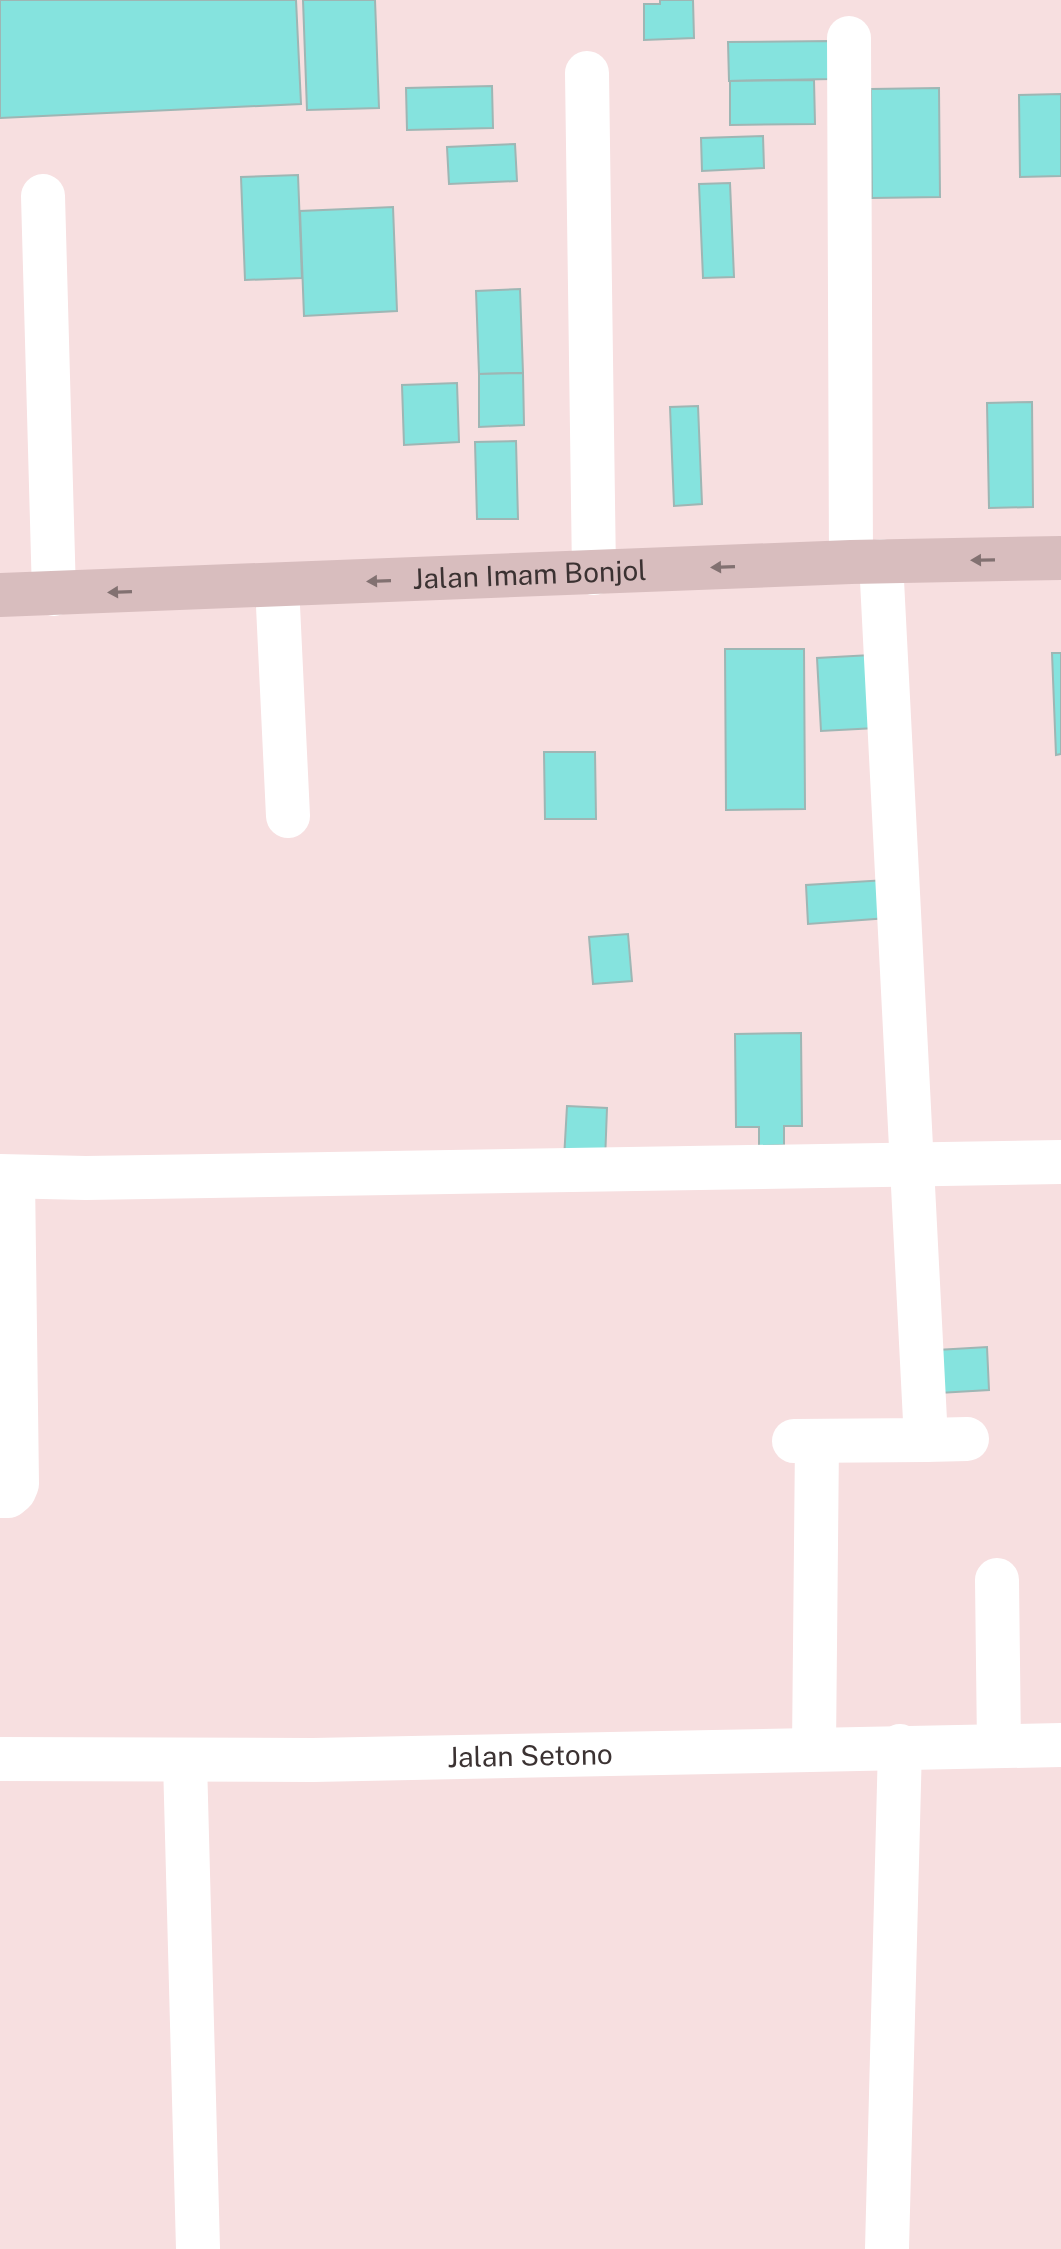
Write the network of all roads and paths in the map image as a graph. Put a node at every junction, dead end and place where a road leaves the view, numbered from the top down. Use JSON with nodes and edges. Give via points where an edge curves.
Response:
{"nodes":[{"id":1,"x":849,"y":38,"type":"dead end"},
{"id":2,"x":587,"y":73,"type":"dead end"},
{"id":3,"x":43,"y":196,"type":"dead end"},
{"id":4,"x":1061,"y":558,"type":"edge"},
{"id":5,"x":866,"y":562,"type":"junction"},
{"id":6,"x":594,"y":573,"type":"junction"},
{"id":7,"x":277,"y":585,"type":"junction"},
{"id":8,"x":54,"y":594,"type":"junction"},
{"id":9,"x":0,"y":595,"type":"edge"},
{"id":10,"x":288,"y":816,"type":"dead end"},
{"id":11,"x":1061,"y":1162,"type":"edge"},
{"id":12,"x":912,"y":1163,"type":"junction"},
{"id":13,"x":7,"y":1177,"type":"edge"},
{"id":14,"x":0,"y":1496,"type":"edge"},
{"id":15,"x":997,"y":1580,"type":"dead end"},
{"id":16,"x":1061,"y":1745,"type":"edge"},
{"id":17,"x":900,"y":1746,"type":"junction"},
{"id":18,"x":999,"y":1746,"type":"junction"},
{"id":19,"x":814,"y":1748,"type":"junction"},
{"id":20,"x":0,"y":1759,"type":"edge"},
{"id":21,"x":185,"y":1761,"type":"junction"},
{"id":22,"x":198,"y":2249,"type":"edge"},
{"id":23,"x":887,"y":2249,"type":"edge"}],
"edges":[{"from":1,"to":5,"type":"street"},
{"from":2,"to":6,"type":"street"},
{"from":3,"to":8,"type":"street"},
{"from":4,"to":5,"type":"main road","name":"Jalan Imam Bonjol","one_way":true},
{"from":5,"to":6,"type":"main road","name":"Jalan Imam Bonjol","one_way":true},
{"from":5,"to":12,"type":"street"},
{"from":6,"to":7,"type":"main road","name":"Jalan Imam Bonjol","one_way":true},
{"from":7,"to":8,"type":"main road","name":"Jalan Imam Bonjol","one_way":true},
{"from":7,"to":10,"type":"street"},
{"from":8,"to":9,"type":"main road","name":"Jalan Imam Bonjol"},
{"from":11,"to":12,"type":"street"},
{"from":12,"to":13,"type":"street"},
{"from":12,"to":19,"type":"street","via":[[946,1439],[805,1441]]},
{"from":13,"to":14,"type":"street","via":[[17,1484],[8,1496]]},
{"from":15,"to":18,"type":"street"},
{"from":16,"to":18,"type":"street","name":"Jalan Setono"},
{"from":17,"to":18,"type":"street","name":"Jalan Setono"},
{"from":17,"to":19,"type":"street","name":"Jalan Setono"},
{"from":17,"to":23,"type":"street"},
{"from":19,"to":21,"type":"street","name":"Jalan Setono"},
{"from":20,"to":21,"type":"street","name":"Jalan Setono"},
{"from":21,"to":22,"type":"street"}]}
